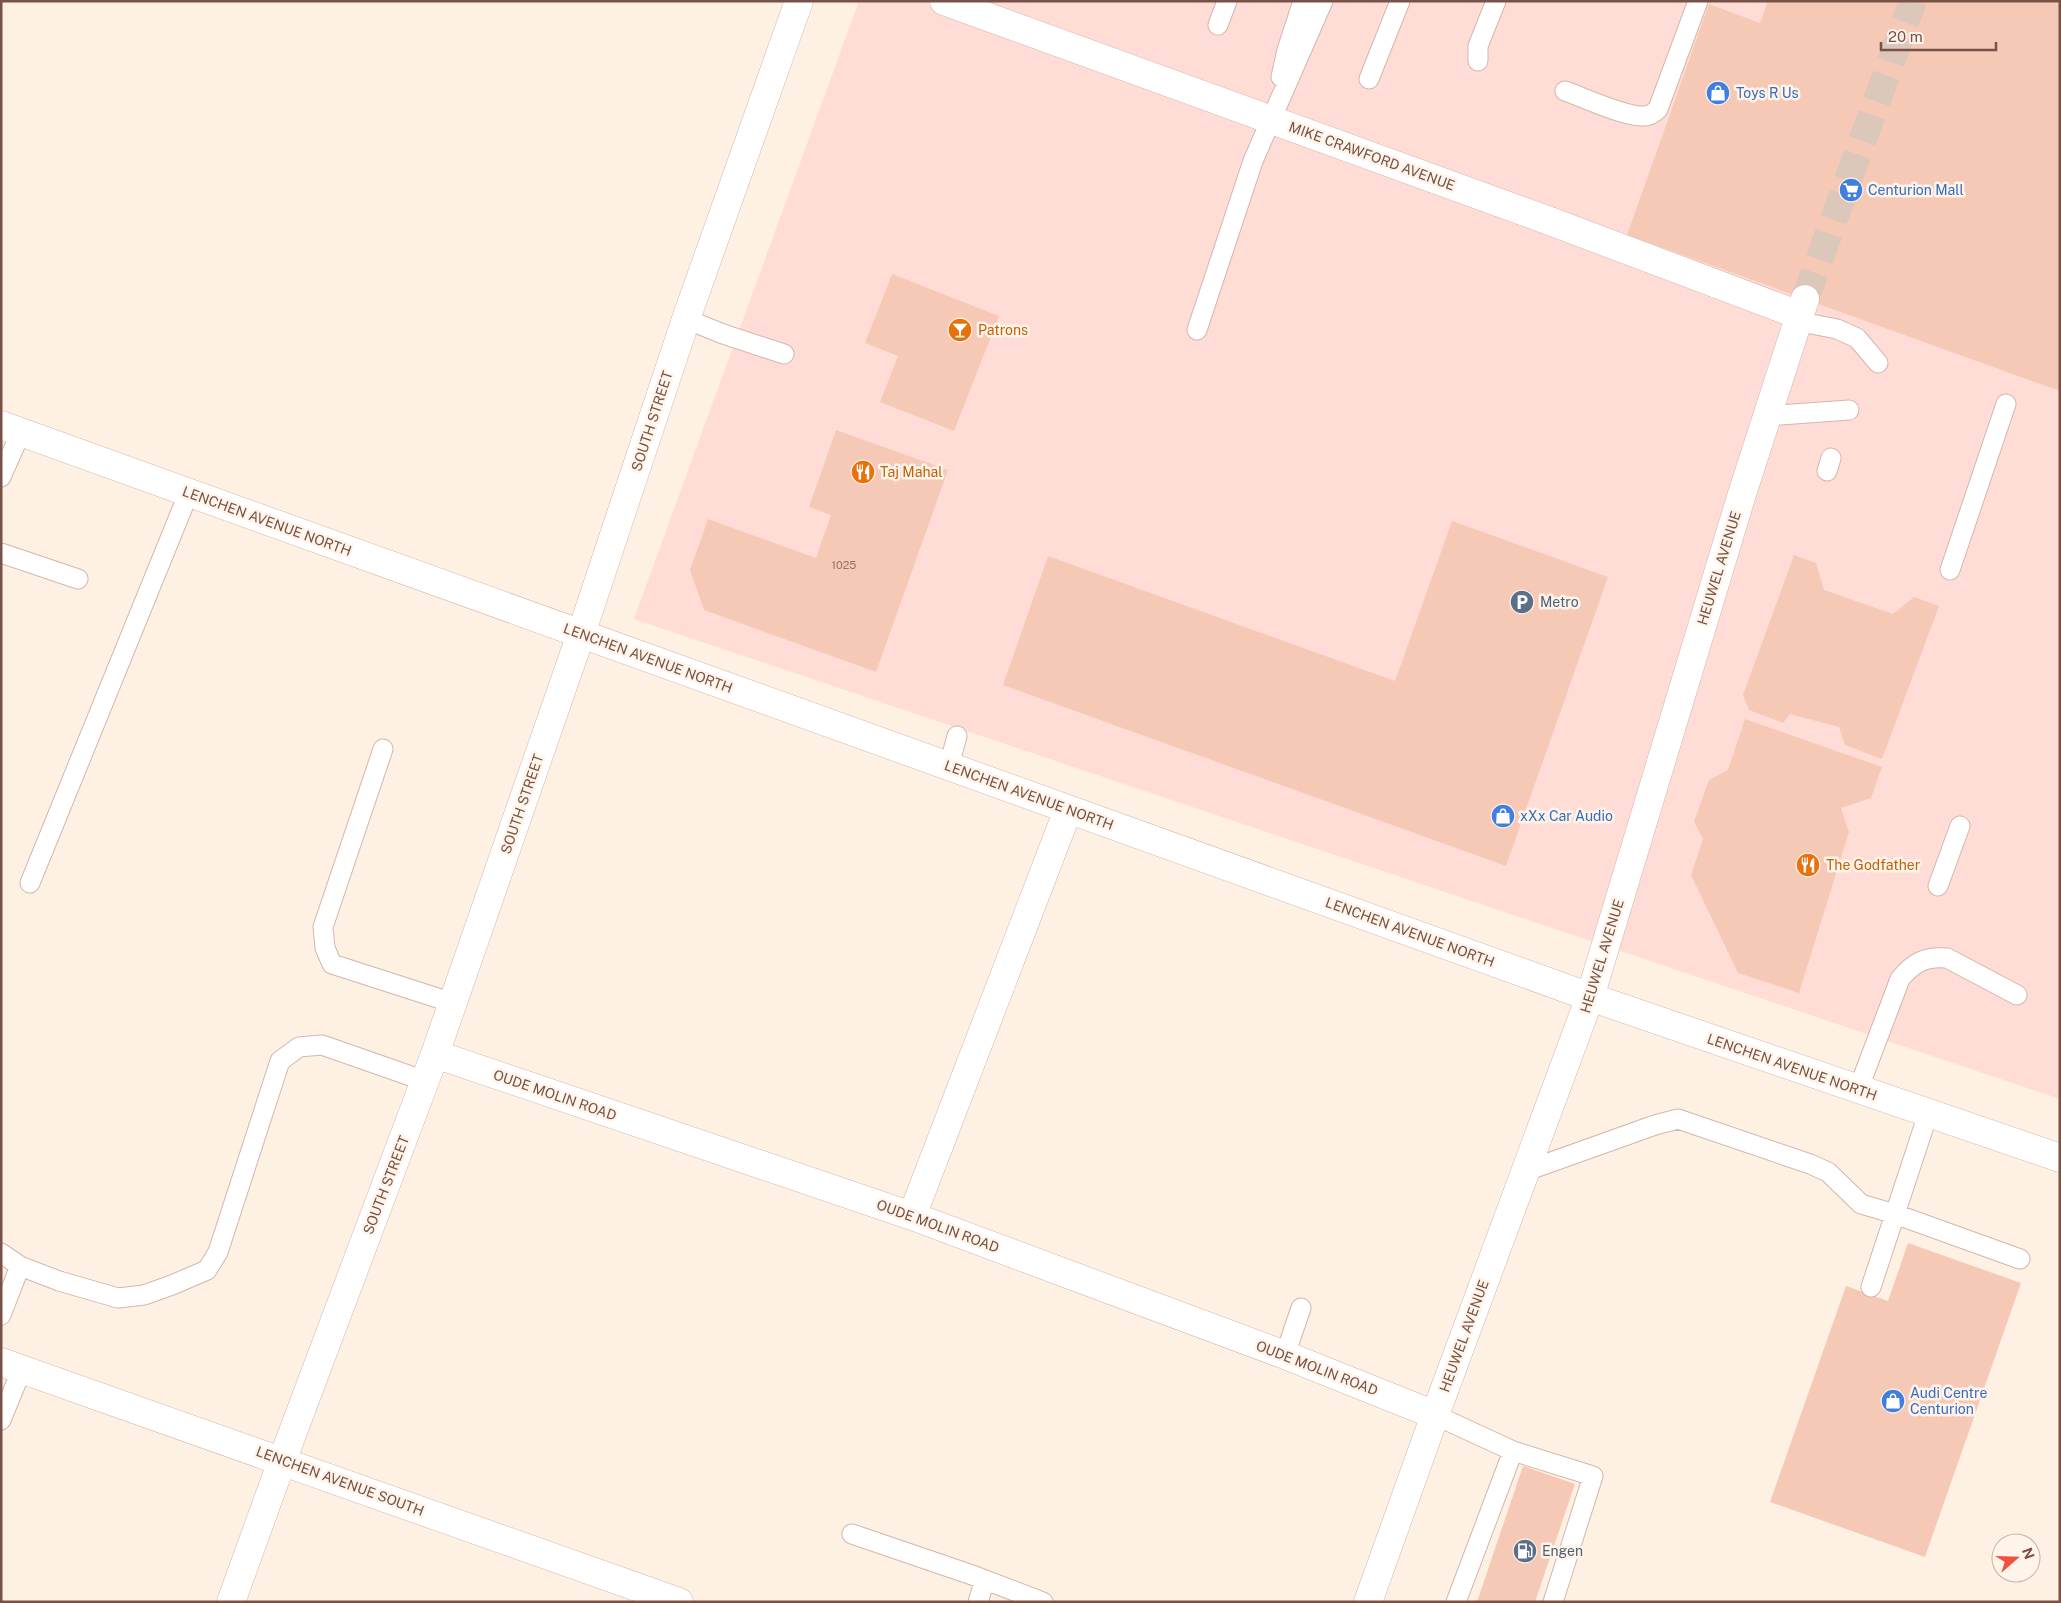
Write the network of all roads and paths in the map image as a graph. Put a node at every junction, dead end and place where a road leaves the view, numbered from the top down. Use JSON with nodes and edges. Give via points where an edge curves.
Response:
{"nodes":[{"id":1,"x":799,"y":1,"type":"edge"},
{"id":2,"x":944,"y":1,"type":"edge"},
{"id":3,"x":1227,"y":1,"type":"edge"},
{"id":4,"x":1303,"y":1,"type":"edge"},
{"id":5,"x":1322,"y":1,"type":"edge"},
{"id":6,"x":1400,"y":1,"type":"edge"},
{"id":7,"x":1496,"y":1,"type":"edge"},
{"id":8,"x":1698,"y":1,"type":"edge"},
{"id":9,"x":1218,"y":25,"type":"dead end"},
{"id":10,"x":1478,"y":60,"type":"dead end"},
{"id":11,"x":1369,"y":79,"type":"dead end"},
{"id":12,"x":1565,"y":91,"type":"dead end"},
{"id":13,"x":1272,"y":120,"type":"junction"},
{"id":14,"x":1800,"y":312,"type":"junction"},
{"id":15,"x":686,"y":319,"type":"junction"},
{"id":16,"x":1197,"y":330,"type":"dead end"},
{"id":17,"x":784,"y":354,"type":"dead end"},
{"id":18,"x":1878,"y":364,"type":"dead end"},
{"id":19,"x":2006,"y":404,"type":"dead end"},
{"id":20,"x":1849,"y":410,"type":"dead end"},
{"id":21,"x":1766,"y":416,"type":"junction"},
{"id":22,"x":11,"y":428,"type":"edge"},
{"id":23,"x":1,"y":477,"type":"edge"},
{"id":24,"x":189,"y":492,"type":"junction"},
{"id":25,"x":1,"y":553,"type":"edge"},
{"id":26,"x":1950,"y":570,"type":"dead end"},
{"id":27,"x":78,"y":579,"type":"dead end"},
{"id":28,"x":581,"y":634,"type":"junction"},
{"id":29,"x":957,"y":736,"type":"dead end"},
{"id":30,"x":383,"y":749,"type":"dead end"},
{"id":31,"x":949,"y":766,"type":"junction"},
{"id":32,"x":1068,"y":810,"type":"junction"},
{"id":33,"x":1960,"y":826,"type":"dead end"},
{"id":34,"x":30,"y":884,"type":"dead end"},
{"id":35,"x":1938,"y":886,"type":"dead end"},
{"id":36,"x":2017,"y":995,"type":"dead end"},
{"id":37,"x":1590,"y":997,"type":"junction"},
{"id":38,"x":453,"y":1003,"type":"junction"},
{"id":39,"x":435,"y":1054,"type":"junction"},
{"id":40,"x":425,"y":1081,"type":"junction"},
{"id":41,"x":1858,"y":1090,"type":"junction"},
{"id":42,"x":1928,"y":1114,"type":"junction"},
{"id":43,"x":2060,"y":1158,"type":"edge"},
{"id":44,"x":1526,"y":1171,"type":"junction"},
{"id":45,"x":1895,"y":1214,"type":"junction"},
{"id":46,"x":912,"y":1216,"type":"junction"},
{"id":47,"x":1,"y":1253,"type":"edge"},
{"id":48,"x":2020,"y":1259,"type":"dead end"},
{"id":49,"x":20,"y":1266,"type":"junction"},
{"id":50,"x":1871,"y":1287,"type":"dead end"},
{"id":51,"x":1302,"y":1308,"type":"dead end"},
{"id":52,"x":1,"y":1315,"type":"edge"},
{"id":53,"x":1285,"y":1355,"type":"junction"},
{"id":54,"x":11,"y":1366,"type":"edge"},
{"id":55,"x":1435,"y":1414,"type":"junction"},
{"id":56,"x":1,"y":1420,"type":"edge"},
{"id":57,"x":1512,"y":1451,"type":"junction"},
{"id":58,"x":282,"y":1461,"type":"junction"},
{"id":59,"x":852,"y":1534,"type":"dead end"},
{"id":60,"x":994,"y":1589,"type":"edge"},
{"id":61,"x":231,"y":1602,"type":"edge"},
{"id":62,"x":679,"y":1602,"type":"edge"},
{"id":63,"x":978,"y":1602,"type":"edge"},
{"id":64,"x":1043,"y":1602,"type":"edge"},
{"id":65,"x":1368,"y":1602,"type":"edge"},
{"id":66,"x":1456,"y":1602,"type":"edge"},
{"id":67,"x":1553,"y":1602,"type":"edge"}],
"edges":[{"from":1,"to":15,"type":"street","name":"SOUTH STREET"},
{"from":2,"to":13,"type":"street","name":"MIKE CRAWFORD AVENUE"},
{"from":3,"to":9,"type":"lane"},
{"from":4,"to":13,"type":"lane","via":[[1287,50]]},
{"from":5,"to":13,"type":"lane"},
{"from":6,"to":11,"type":"lane"},
{"from":7,"to":10,"type":"lane","via":[[1478,46]]},
{"from":8,"to":12,"type":"lane","via":[[1658,109],[1652,114],[1624,113]]},
{"from":13,"to":14,"type":"street","name":"MIKE CRAWFORD AVENUE"},
{"from":13,"to":16,"type":"lane","via":[[1253,161]]},
{"from":14,"to":18,"type":"lane","via":[[1857,338]]},
{"from":14,"to":21,"type":"street","name":"HEUWEL AVENUE"},
{"from":15,"to":17,"type":"lane"},
{"from":15,"to":28,"type":"street","name":"SOUTH STREET"},
{"from":19,"to":26,"type":"lane"},
{"from":20,"to":21,"type":"lane"},
{"from":21,"to":37,"type":"street","name":"HEUWEL AVENUE"},
{"from":22,"to":23,"type":"lane"},
{"from":22,"to":24,"type":"street","name":"LENCHEN AVENUE NORTH"},
{"from":24,"to":28,"type":"street","name":"LENCHEN AVENUE NORTH"},
{"from":24,"to":34,"type":"lane"},
{"from":25,"to":27,"type":"lane"},
{"from":28,"to":31,"type":"street","name":"LENCHEN AVENUE NORTH"},
{"from":28,"to":38,"type":"street","name":"SOUTH STREET"},
{"from":29,"to":31,"type":"lane"},
{"from":30,"to":38,"type":"lane","via":[[323,927],[325,948],[332,964]]},
{"from":31,"to":32,"type":"street","name":"LENCHEN AVENUE NORTH"},
{"from":32,"to":37,"type":"street","name":"LENCHEN AVENUE NORTH"},
{"from":32,"to":46,"type":"street"},
{"from":33,"to":35,"type":"lane"},
{"from":36,"to":41,"type":"lane","via":[[1947,958],[1924,958],[1900,979]]},
{"from":37,"to":41,"type":"street","name":"LENCHEN AVENUE NORTH"},
{"from":37,"to":44,"type":"street","name":"HEUWEL AVENUE"},
{"from":38,"to":39,"type":"street","name":"SOUTH STREET"},
{"from":39,"to":40,"type":"street","name":"SOUTH STREET"},
{"from":39,"to":46,"type":"street","name":"OUDE MOLIN ROAD"},
{"from":40,"to":49,"type":"lane","via":[[322,1045],[299,1047],[280,1062],[218,1252],[207,1270],[144,1295],[118,1298]]},
{"from":40,"to":58,"type":"street","name":"SOUTH STREET"},
{"from":41,"to":42,"type":"street","name":"LENCHEN AVENUE NORTH"},
{"from":42,"to":43,"type":"street","name":"LENCHEN AVENUE NORTH"},
{"from":42,"to":45,"type":"lane"},
{"from":44,"to":45,"type":"lane","via":[[1678,1119],[1822,1169],[1861,1204]]},
{"from":44,"to":55,"type":"street","name":"HEUWEL AVENUE"},
{"from":45,"to":48,"type":"lane"},
{"from":45,"to":50,"type":"lane"},
{"from":46,"to":53,"type":"street","name":"OUDE MOLIN ROAD"},
{"from":47,"to":49,"type":"lane"},
{"from":49,"to":52,"type":"lane"},
{"from":51,"to":53,"type":"lane"},
{"from":53,"to":55,"type":"street","name":"OUDE MOLIN ROAD"},
{"from":54,"to":56,"type":"lane"},
{"from":54,"to":58,"type":"street","name":"LENCHEN AVENUE SOUTH"},
{"from":55,"to":57,"type":"lane"},
{"from":55,"to":65,"type":"street","name":"HEUWEL AVENUE"},
{"from":57,"to":66,"type":"lane"},
{"from":57,"to":67,"type":"lane","via":[[1593,1476]]},
{"from":58,"to":61,"type":"street","name":"SOUTH STREET"},
{"from":58,"to":62,"type":"street","name":"LENCHEN AVENUE SOUTH"},
{"from":59,"to":60,"type":"lane"},
{"from":60,"to":63,"type":"lane"},
{"from":60,"to":64,"type":"lane"}]}
